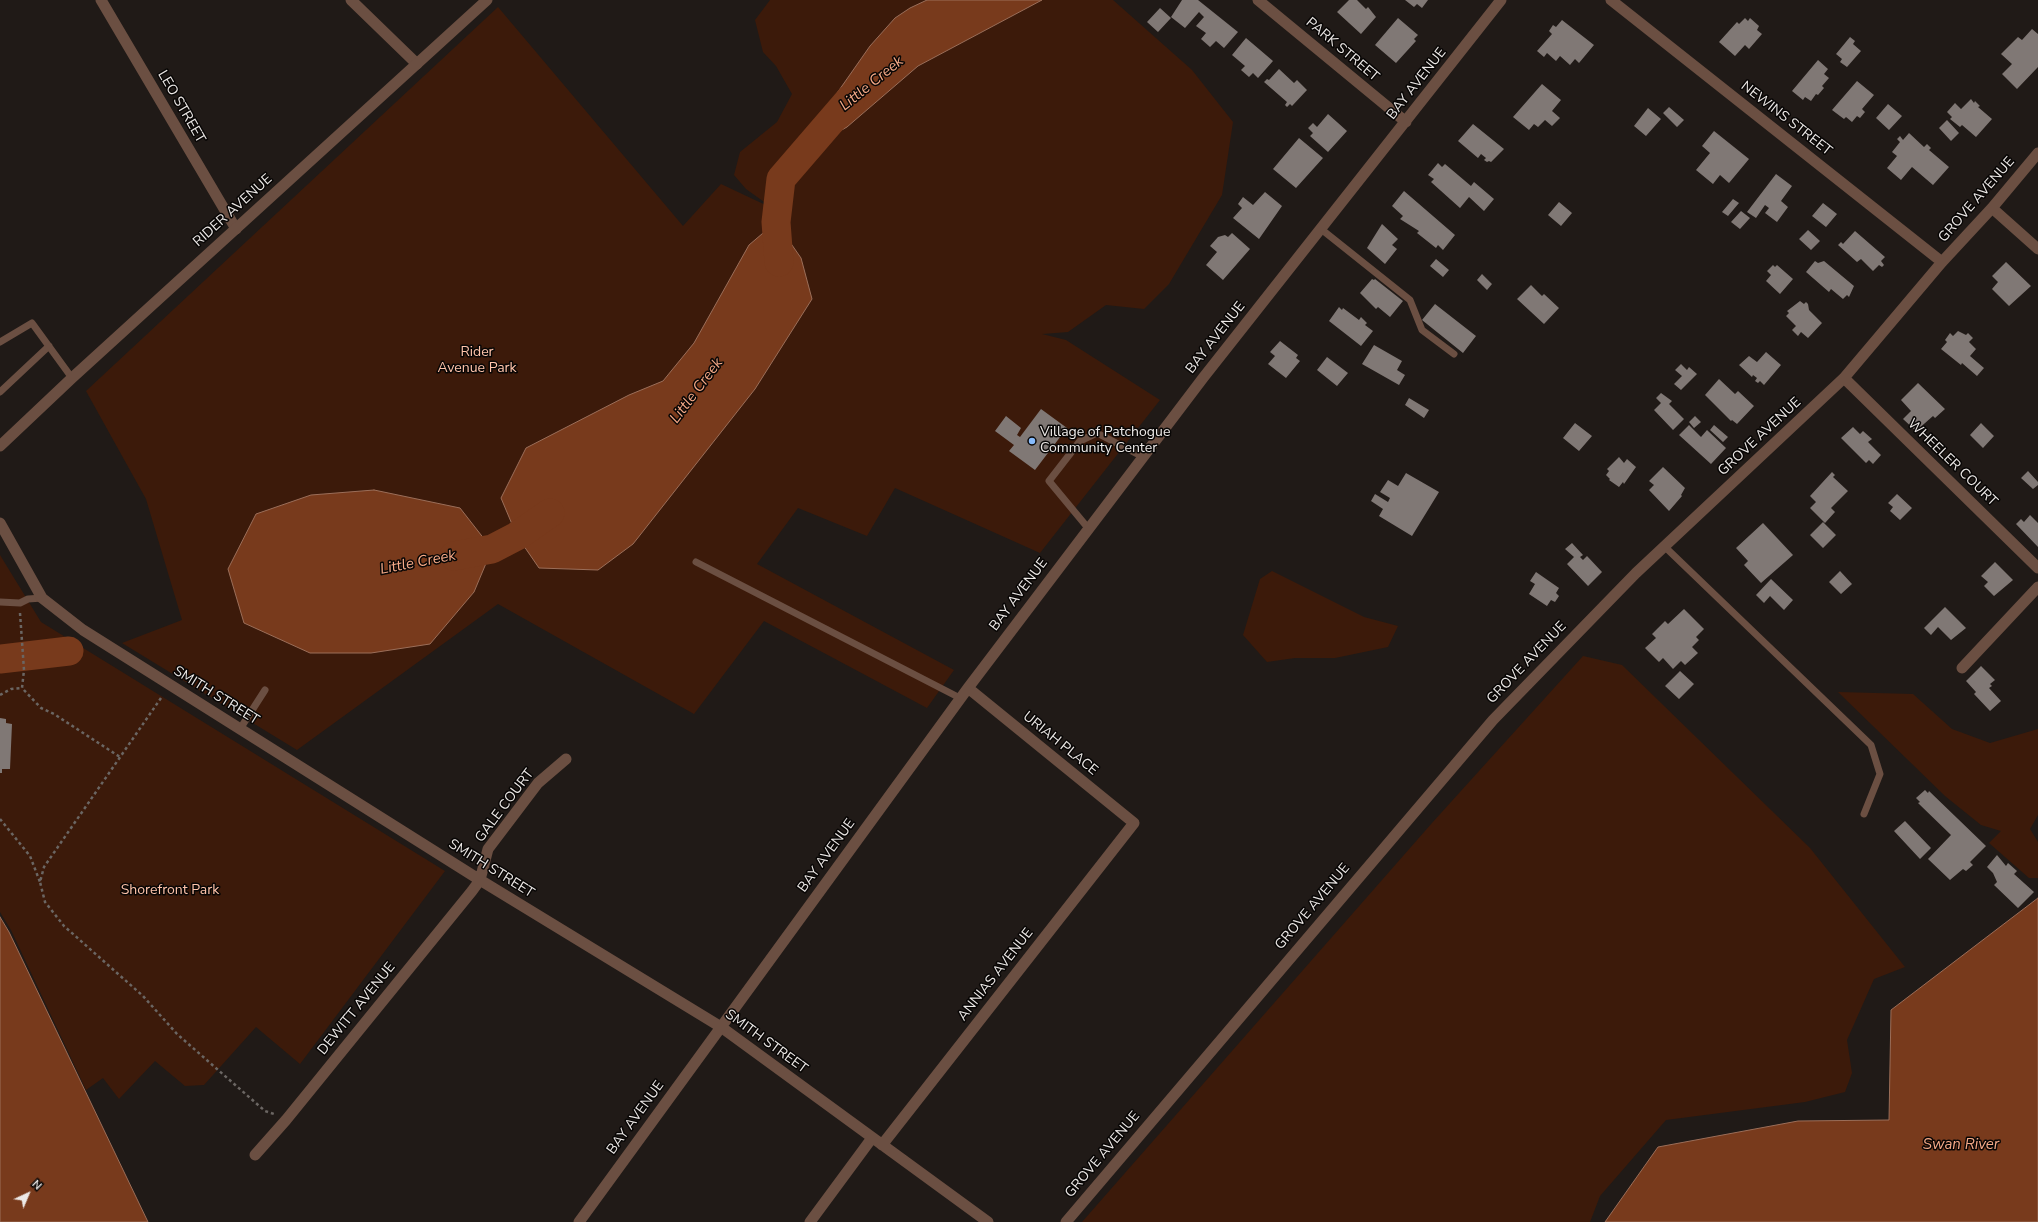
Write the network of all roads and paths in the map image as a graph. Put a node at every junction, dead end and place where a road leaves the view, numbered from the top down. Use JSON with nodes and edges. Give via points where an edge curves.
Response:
{"nodes":[{"id":1,"x":101,"y":0,"type":"edge"},
{"id":2,"x":350,"y":0,"type":"edge"},
{"id":3,"x":487,"y":0,"type":"edge"},
{"id":4,"x":1258,"y":0,"type":"edge"},
{"id":5,"x":1501,"y":0,"type":"edge"},
{"id":6,"x":1611,"y":0,"type":"edge"},
{"id":7,"x":417,"y":64,"type":"junction"},
{"id":8,"x":1406,"y":122,"type":"junction"},
{"id":9,"x":2038,"y":153,"type":"edge"},
{"id":10,"x":1992,"y":208,"type":"junction"},
{"id":11,"x":236,"y":229,"type":"junction"},
{"id":12,"x":1321,"y":229,"type":"junction"},
{"id":13,"x":2038,"y":249,"type":"edge"},
{"id":14,"x":1942,"y":262,"type":"junction"},
{"id":15,"x":0,"y":342,"type":"edge"},
{"id":16,"x":49,"y":346,"type":"junction"},
{"id":17,"x":1454,"y":354,"type":"dead end"},
{"id":18,"x":72,"y":378,"type":"junction"},
{"id":19,"x":1844,"y":378,"type":"junction"},
{"id":20,"x":0,"y":392,"type":"edge"},
{"id":21,"x":0,"y":446,"type":"edge"},
{"id":22,"x":1143,"y":457,"type":"junction"},
{"id":23,"x":0,"y":524,"type":"edge"},
{"id":24,"x":1088,"y":528,"type":"junction"},
{"id":25,"x":1664,"y":546,"type":"junction"},
{"id":26,"x":696,"y":562,"type":"dead end"},
{"id":27,"x":2038,"y":568,"type":"edge"},
{"id":28,"x":2038,"y":587,"type":"edge"},
{"id":29,"x":42,"y":598,"type":"junction"},
{"id":30,"x":0,"y":602,"type":"edge"},
{"id":31,"x":20,"y":603,"type":"junction"},
{"id":32,"x":1962,"y":668,"type":"dead end"},
{"id":33,"x":22,"y":688,"type":"junction"},
{"id":34,"x":968,"y":688,"type":"junction"},
{"id":35,"x":265,"y":690,"type":"dead end"},
{"id":36,"x":0,"y":695,"type":"edge"},
{"id":37,"x":161,"y":698,"type":"dead end"},
{"id":38,"x":960,"y":698,"type":"junction"},
{"id":39,"x":240,"y":728,"type":"junction"},
{"id":40,"x":120,"y":757,"type":"junction"},
{"id":41,"x":566,"y":759,"type":"dead end"},
{"id":42,"x":1864,"y":814,"type":"dead end"},
{"id":43,"x":0,"y":819,"type":"edge"},
{"id":44,"x":1134,"y":823,"type":"joint"},
{"id":45,"x":480,"y":880,"type":"junction"},
{"id":46,"x":40,"y":882,"type":"junction"},
{"id":47,"x":721,"y":1027,"type":"junction"},
{"id":48,"x":286,"y":1120,"type":"junction"},
{"id":49,"x":872,"y":1138,"type":"junction"},
{"id":50,"x":882,"y":1145,"type":"junction"},
{"id":51,"x":255,"y":1156,"type":"dead end"},
{"id":52,"x":579,"y":1222,"type":"edge"},
{"id":53,"x":810,"y":1222,"type":"edge"},
{"id":54,"x":988,"y":1222,"type":"edge"},
{"id":55,"x":1066,"y":1222,"type":"edge"}],
"edges":[{"from":1,"to":11,"type":"street","name":"LEO STREET"},
{"from":2,"to":7,"type":"street"},
{"from":3,"to":7,"type":"street","name":"RIDER AVENUE"},
{"from":4,"to":8,"type":"street","name":"PARK STREET"},
{"from":5,"to":8,"type":"street","name":"BAY AVENUE"},
{"from":6,"to":14,"type":"street","name":"NEWINS STREET"},
{"from":7,"to":11,"type":"street","name":"RIDER AVENUE"},
{"from":8,"to":12,"type":"street","name":"BAY AVENUE"},
{"from":9,"to":10,"type":"street","name":"GROVE AVENUE"},
{"from":10,"to":13,"type":"street"},
{"from":10,"to":14,"type":"street","name":"GROVE AVENUE"},
{"from":11,"to":18,"type":"street","name":"RIDER AVENUE"},
{"from":12,"to":17,"type":"lane","via":[[1410,300],[1422,330]]},
{"from":12,"to":22,"type":"street","name":"BAY AVENUE"},
{"from":14,"to":19,"type":"street","name":"GROVE AVENUE"},
{"from":15,"to":16,"type":"lane","via":[[32,323]]},
{"from":16,"to":18,"type":"lane"},
{"from":16,"to":20,"type":"lane"},
{"from":18,"to":21,"type":"street","name":"RIDER AVENUE"},
{"from":19,"to":25,"type":"street","name":"GROVE AVENUE"},
{"from":19,"to":27,"type":"street","name":"WHEELER COURT"},
{"from":22,"to":24,"type":"street","name":"BAY AVENUE"},
{"from":22,"to":24,"type":"lane","via":[[1096,433],[1080,441],[1049,481]]},
{"from":23,"to":29,"type":"street","name":"SMITH STREET"},
{"from":24,"to":34,"type":"street","name":"BAY AVENUE"},
{"from":25,"to":42,"type":"lane","via":[[1871,745],[1880,774]]},
{"from":25,"to":55,"type":"street","name":"GROVE AVENUE","via":[[1493,720]]},
{"from":26,"to":38,"type":"lane"},
{"from":28,"to":32,"type":"street"},
{"from":29,"to":31,"type":"lane"},
{"from":29,"to":39,"type":"street","name":"SMITH STREET","via":[[83,630]]},
{"from":30,"to":31,"type":"lane"},
{"from":31,"to":33,"type":"path","via":[[24,670]]},
{"from":33,"to":36,"type":"path","via":[[11,689]]},
{"from":33,"to":40,"type":"path","via":[[41,708]]},
{"from":34,"to":38,"type":"street","name":"BAY AVENUE"},
{"from":34,"to":44,"type":"street","name":"URIAH PLACE"},
{"from":35,"to":39,"type":"lane"},
{"from":37,"to":40,"type":"path"},
{"from":38,"to":47,"type":"street","name":"BAY AVENUE"},
{"from":39,"to":45,"type":"street","name":"SMITH STREET"},
{"from":40,"to":46,"type":"path","via":[[44,867]]},
{"from":41,"to":45,"type":"street","name":"GALE COURT","via":[[538,783],[488,849]]},
{"from":43,"to":46,"type":"path","via":[[30,856]]},
{"from":44,"to":50,"type":"street","name":"ANNIAS AVENUE"},
{"from":45,"to":47,"type":"street","name":"SMITH STREET"},
{"from":45,"to":48,"type":"street","name":"DEWITT AVENUE"},
{"from":46,"to":48,"type":"path","via":[[45,902],[64,926],[143,996],[177,1034],[265,1111]]},
{"from":47,"to":49,"type":"street","name":"SMITH STREET"},
{"from":47,"to":52,"type":"street","name":"BAY AVENUE"},
{"from":48,"to":51,"type":"street","name":"DEWITT AVENUE"},
{"from":49,"to":50,"type":"street","name":"SMITH STREET"},
{"from":49,"to":53,"type":"street"},
{"from":50,"to":54,"type":"street","name":"SMITH STREET"}]}
